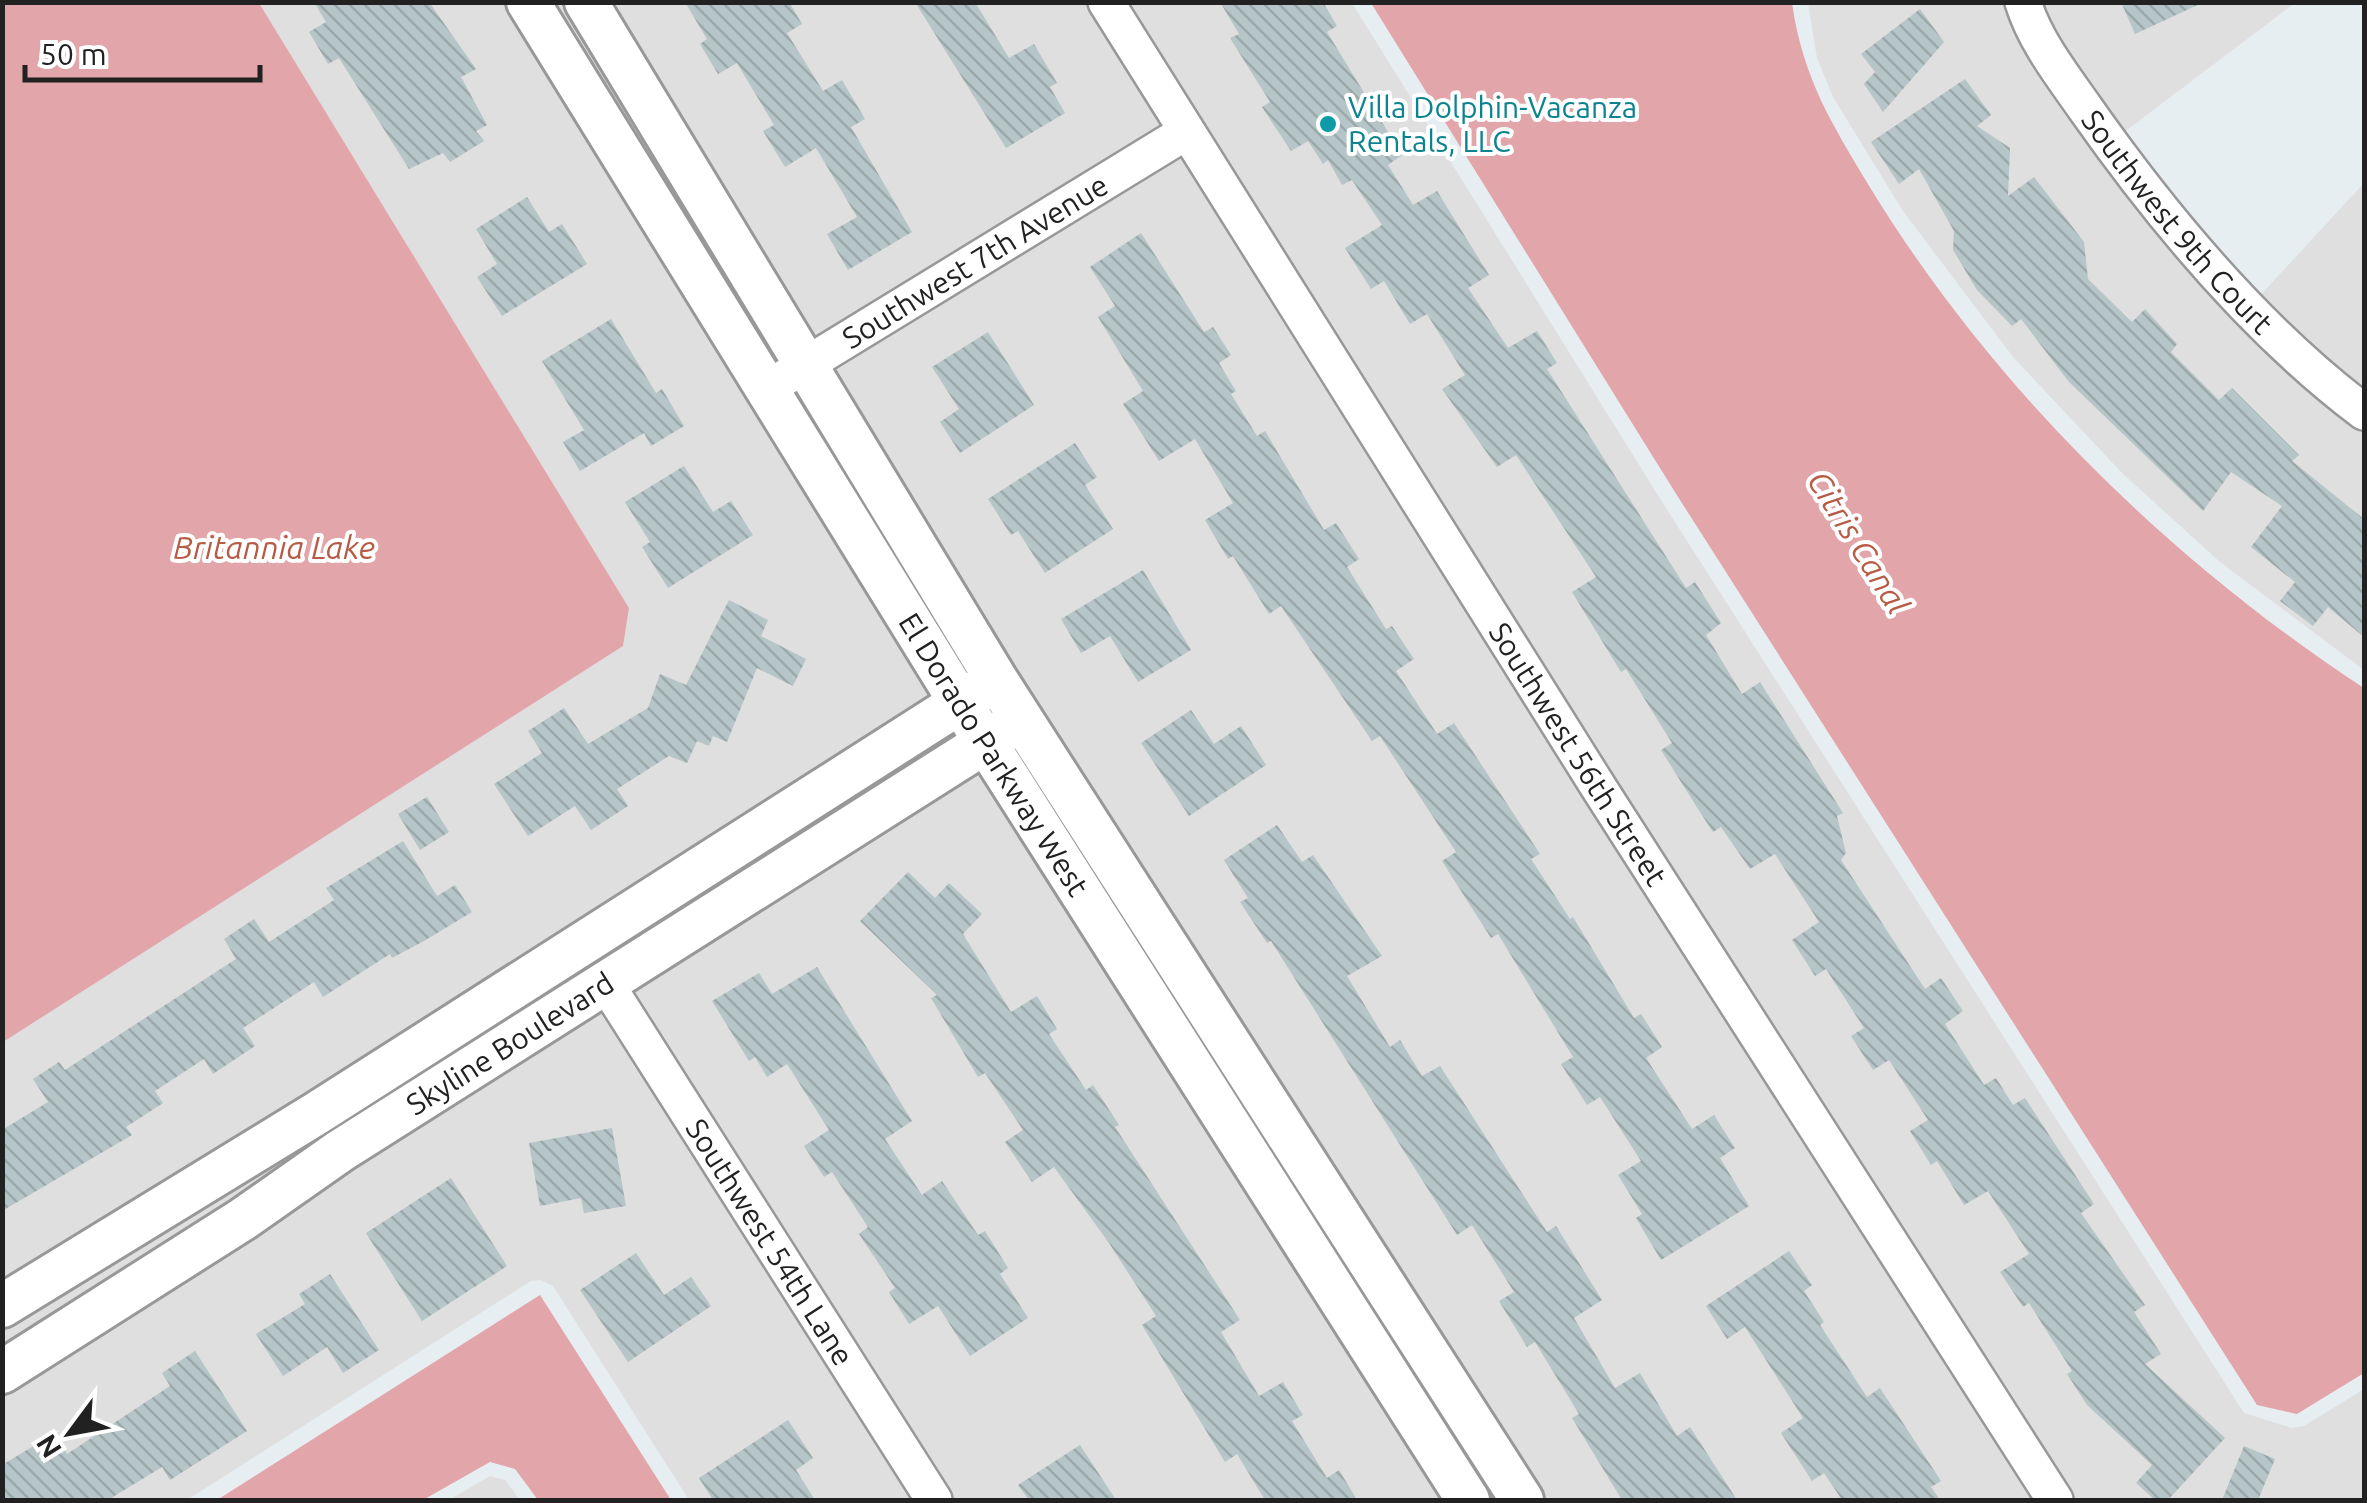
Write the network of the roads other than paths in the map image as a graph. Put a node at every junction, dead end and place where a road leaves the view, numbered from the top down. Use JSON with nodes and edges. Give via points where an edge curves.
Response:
{"nodes":[{"id":1,"x":528,"y":2,"type":"edge"},
{"id":2,"x":586,"y":2,"type":"edge"},
{"id":3,"x":1106,"y":2,"type":"edge"},
{"id":4,"x":2024,"y":2,"type":"edge"},
{"id":5,"x":1186,"y":132,"type":"junction"},
{"id":6,"x":805,"y":364,"type":"junction"},
{"id":7,"x":766,"y":389,"type":"junction"},
{"id":8,"x":2364,"y":412,"type":"edge"},
{"id":9,"x":996,"y":680,"type":"junction"},
{"id":10,"x":960,"y":702,"type":"junction"},
{"id":11,"x":1021,"y":719,"type":"junction"},
{"id":12,"x":986,"y":743,"type":"junction"},
{"id":13,"x":581,"y":944,"type":"junction"},
{"id":14,"x":605,"y":982,"type":"junction"},
{"id":15,"x":2,"y":1306,"type":"edge"},
{"id":16,"x":2,"y":1372,"type":"edge"},
{"id":17,"x":934,"y":1500,"type":"edge"},
{"id":18,"x":1468,"y":1500,"type":"edge"},
{"id":19,"x":1522,"y":1500,"type":"edge"},
{"id":20,"x":2055,"y":1500,"type":"edge"}],
"edges":[{"from":1,"to":7,"type":"street","name":"El Dorado Parkway West"},
{"from":2,"to":6,"type":"street","name":"El Dorado Parkway West"},
{"from":3,"to":5,"type":"street","name":"Southwest 56th Street"},
{"from":4,"to":8,"type":"street","name":"Southwest 9th Court","via":[[2056,66],[2158,206],[2262,320]]},
{"from":5,"to":6,"type":"street","name":"Southwest 7th Avenue"},
{"from":5,"to":20,"type":"street","name":"Southwest 56th Street"},
{"from":6,"to":7,"type":"street","name":"Southwest 7th Avenue"},
{"from":6,"to":9,"type":"street","name":"El Dorado Parkway West"},
{"from":7,"to":10,"type":"street","name":"El Dorado Parkway West"},
{"from":9,"to":10,"type":"street","name":"Skyline Boulevard"},
{"from":9,"to":11,"type":"street","name":"El Dorado Parkway West"},
{"from":10,"to":12,"type":"street","name":"El Dorado Parkway West"},
{"from":10,"to":13,"type":"street","name":"Skyline Boulevard"},
{"from":11,"to":12,"type":"street","name":"Skyline Boulevard"},
{"from":11,"to":19,"type":"street","name":"El Dorado Parkway West"},
{"from":12,"to":14,"type":"street","name":"Skyline Boulevard"},
{"from":12,"to":18,"type":"street","name":"El Dorado Parkway West"},
{"from":13,"to":14,"type":"street"},
{"from":13,"to":15,"type":"street","name":"Skyline Boulevard"},
{"from":14,"to":16,"type":"street","name":"Skyline Boulevard"},
{"from":14,"to":17,"type":"street","name":"Southwest 54th Lane"}]}
